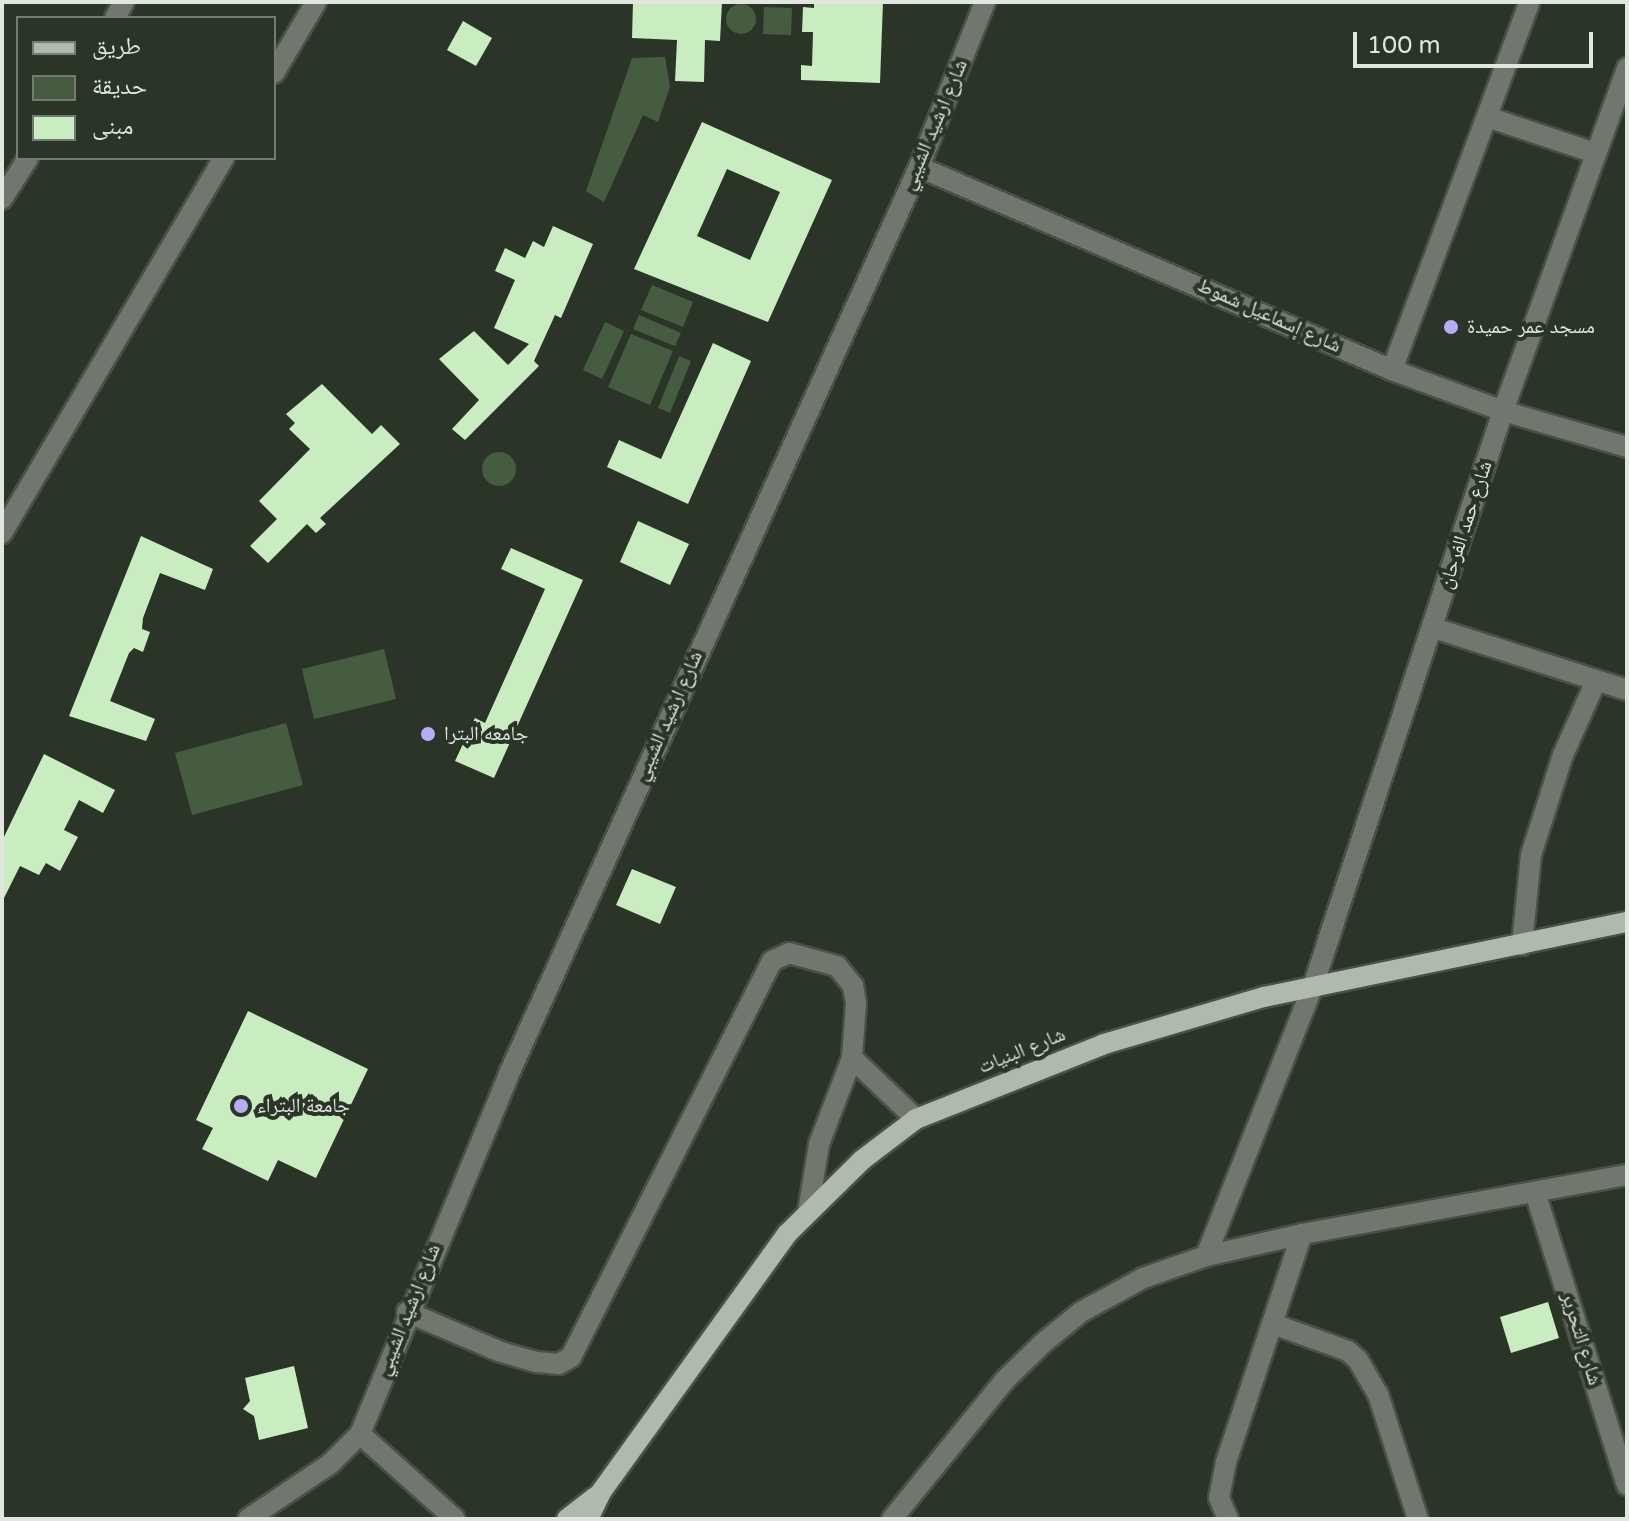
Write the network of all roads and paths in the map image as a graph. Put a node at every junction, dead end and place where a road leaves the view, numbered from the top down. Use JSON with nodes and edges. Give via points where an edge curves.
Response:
{"nodes":[{"id":1,"x":316,"y":2,"type":"edge"},
{"id":2,"x":985,"y":2,"type":"edge"},
{"id":3,"x":1529,"y":4,"type":"dead end"},
{"id":4,"x":1627,"y":68,"type":"edge"},
{"id":5,"x":276,"y":70,"type":"edge"},
{"id":6,"x":1487,"y":117,"type":"junction"},
{"id":7,"x":1595,"y":153,"type":"junction"},
{"id":8,"x":27,"y":160,"type":"edge"},
{"id":9,"x":223,"y":160,"type":"edge"},
{"id":10,"x":919,"y":167,"type":"junction"},
{"id":11,"x":2,"y":199,"type":"edge"},
{"id":12,"x":1392,"y":370,"type":"junction"},
{"id":13,"x":1503,"y":411,"type":"junction"},
{"id":14,"x":1627,"y":447,"type":"edge"},
{"id":15,"x":2,"y":533,"type":"edge"},
{"id":16,"x":1434,"y":628,"type":"junction"},
{"id":17,"x":1596,"y":681,"type":"junction"},
{"id":18,"x":1627,"y":690,"type":"edge"},
{"id":19,"x":1627,"y":922,"type":"edge"},
{"id":20,"x":1522,"y":945,"type":"junction"},
{"id":21,"x":1313,"y":986,"type":"junction"},
{"id":22,"x":852,"y":1058,"type":"junction"},
{"id":23,"x":916,"y":1119,"type":"junction"},
{"id":24,"x":1627,"y":1175,"type":"edge"},
{"id":25,"x":1535,"y":1192,"type":"junction"},
{"id":26,"x":808,"y":1212,"type":"junction"},
{"id":27,"x":1302,"y":1234,"type":"junction"},
{"id":28,"x":1206,"y":1256,"type":"junction"},
{"id":29,"x":407,"y":1312,"type":"junction"},
{"id":30,"x":1273,"y":1324,"type":"junction"},
{"id":31,"x":360,"y":1434,"type":"junction"},
{"id":32,"x":1627,"y":1485,"type":"edge"},
{"id":33,"x":601,"y":1492,"type":"junction"},
{"id":34,"x":248,"y":1519,"type":"edge"},
{"id":35,"x":455,"y":1519,"type":"edge"},
{"id":36,"x":567,"y":1519,"type":"edge"},
{"id":37,"x":588,"y":1519,"type":"edge"},
{"id":38,"x":892,"y":1519,"type":"edge"},
{"id":39,"x":1228,"y":1519,"type":"edge"},
{"id":40,"x":1418,"y":1519,"type":"edge"}],
"edges":[{"from":1,"to":5,"type":"street"},
{"from":2,"to":10,"type":"street","name":"شارع ارشيد الشيبي"},
{"from":3,"to":6,"type":"street"},
{"from":4,"to":7,"type":"street","name":"شارع حمد الفرحان"},
{"from":6,"to":7,"type":"street"},
{"from":6,"to":12,"type":"street"},
{"from":7,"to":13,"type":"street","name":"شارع حمد الفرحان"},
{"from":8,"to":11,"type":"street"},
{"from":9,"to":15,"type":"street"},
{"from":10,"to":12,"type":"street","name":"شارع إسماعيل شموط"},
{"from":10,"to":29,"type":"street","name":"شارع ارشيد الشيبي","via":[[736,565]]},
{"from":12,"to":13,"type":"street","name":"شارع إسماعيل شموط"},
{"from":13,"to":14,"type":"street","name":"شارع إسماعيل شموط"},
{"from":13,"to":16,"type":"street","name":"شارع حمد الفرحان"},
{"from":16,"to":17,"type":"street"},
{"from":16,"to":21,"type":"street","name":"شارع حمد الفرحان"},
{"from":17,"to":18,"type":"street"},
{"from":17,"to":20,"type":"street","via":[[1563,755],[1531,855]]},
{"from":19,"to":20,"type":"main road","name":"شارع البنيات"},
{"from":20,"to":21,"type":"main road","name":"شارع البنيات"},
{"from":21,"to":23,"type":"main road","name":"شارع البنيات","via":[[1104,1044]]},
{"from":21,"to":28,"type":"street","name":"شارع حمد الفرحان"},
{"from":22,"to":23,"type":"street"},
{"from":22,"to":26,"type":"street","via":[[819,1144]]},
{"from":22,"to":29,"type":"street","via":[[856,1003],[844,972],[802,953],[779,955],[571,1357],[559,1364],[525,1359]]},
{"from":23,"to":26,"type":"main road","name":"شارع البنيات","via":[[862,1160]]},
{"from":24,"to":25,"type":"street"},
{"from":25,"to":27,"type":"street"},
{"from":25,"to":32,"type":"street","name":"شارع التحرير"},
{"from":26,"to":33,"type":"main road","name":"شارع البنيات"},
{"from":27,"to":28,"type":"street"},
{"from":27,"to":30,"type":"street"},
{"from":28,"to":38,"type":"street","via":[[1143,1278],[1081,1312],[1043,1343],[1004,1381]]},
{"from":29,"to":31,"type":"street","name":"شارع ارشيد الشيبي"},
{"from":30,"to":39,"type":"street","via":[[1221,1482],[1219,1498]]},
{"from":30,"to":40,"type":"street","via":[[1348,1351],[1358,1360],[1393,1434]]},
{"from":31,"to":34,"type":"street","via":[[330,1464]]},
{"from":31,"to":35,"type":"street"},
{"from":33,"to":36,"type":"main road","name":"شارع البنيات"},
{"from":33,"to":37,"type":"main road","name":"شارع البنيات"}]}
